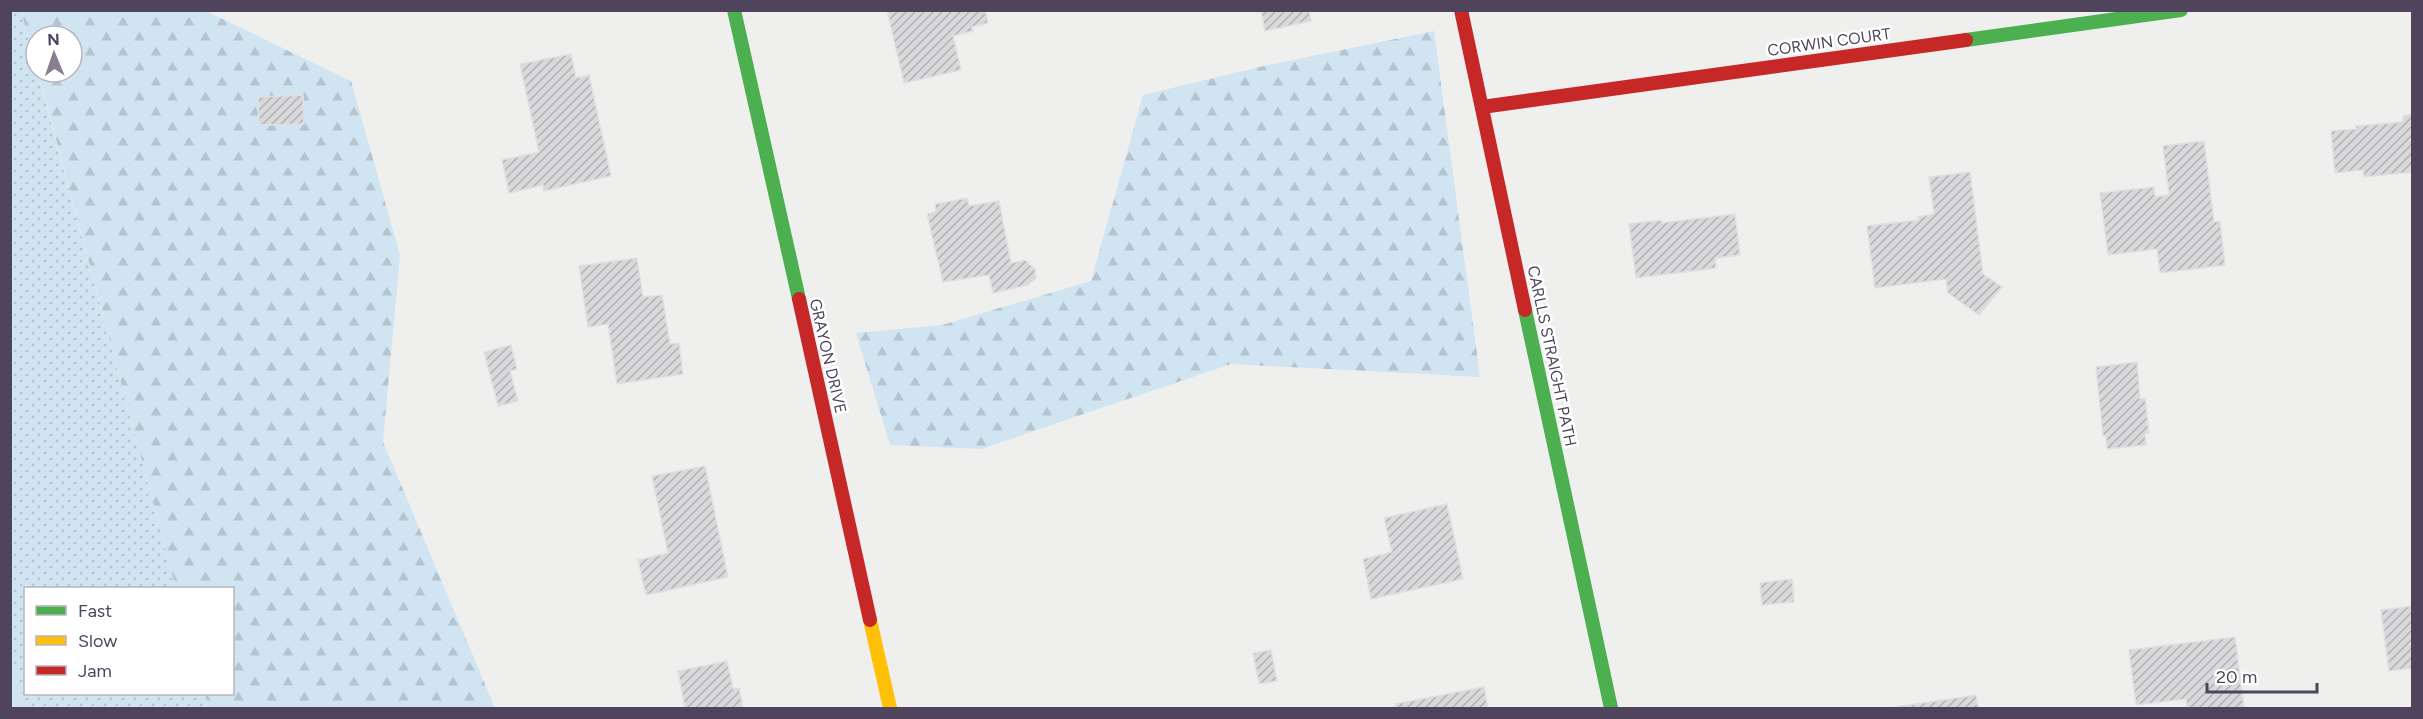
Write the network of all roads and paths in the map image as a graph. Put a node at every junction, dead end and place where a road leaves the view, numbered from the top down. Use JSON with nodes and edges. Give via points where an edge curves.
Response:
{"nodes":[{"id":1,"x":734,"y":10,"type":"edge"},
{"id":2,"x":1461,"y":10,"type":"edge"},
{"id":3,"x":2181,"y":10,"type":"edge"},
{"id":4,"x":1482,"y":107,"type":"junction"},
{"id":5,"x":890,"y":708,"type":"edge"},
{"id":6,"x":1611,"y":708,"type":"edge"}],
"edges":[{"from":1,"to":5,"type":"street","name":"GRAYON DRIVE"},
{"from":2,"to":4,"type":"street","name":"CARLLS STRAIGHT PATH"},
{"from":3,"to":4,"type":"street","name":"CORWIN COURT"},
{"from":4,"to":6,"type":"street","name":"CARLLS STRAIGHT PATH"}]}
